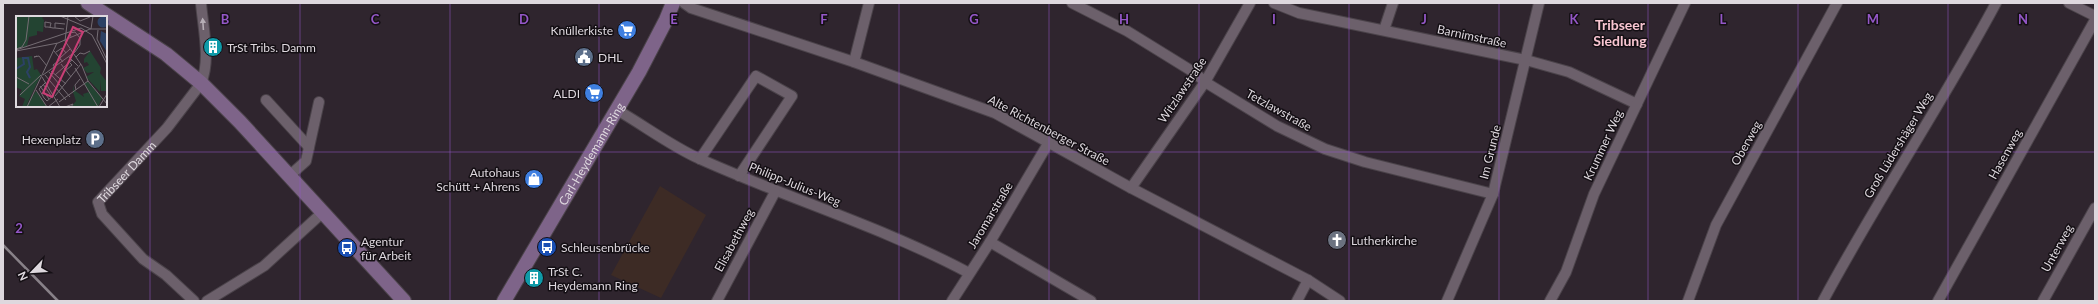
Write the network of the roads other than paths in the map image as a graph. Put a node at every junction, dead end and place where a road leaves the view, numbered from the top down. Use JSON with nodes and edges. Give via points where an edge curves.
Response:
{"nodes":[{"id":1,"x":88,"y":3,"type":"edge"},
{"id":2,"x":201,"y":3,"type":"edge"},
{"id":3,"x":673,"y":3,"type":"edge"},
{"id":4,"x":684,"y":3,"type":"edge"},
{"id":5,"x":869,"y":3,"type":"edge"},
{"id":6,"x":1072,"y":3,"type":"edge"},
{"id":7,"x":1250,"y":3,"type":"edge"},
{"id":8,"x":1274,"y":3,"type":"edge"},
{"id":9,"x":1392,"y":3,"type":"edge"},
{"id":10,"x":1539,"y":3,"type":"edge"},
{"id":11,"x":1685,"y":3,"type":"edge"},
{"id":12,"x":1837,"y":3,"type":"edge"},
{"id":13,"x":1996,"y":3,"type":"edge"},
{"id":14,"x":2069,"y":3,"type":"edge"},
{"id":15,"x":2095,"y":16,"type":"edge"},
{"id":16,"x":2095,"y":20,"type":"edge"},
{"id":17,"x":1384,"y":30,"type":"junction"},
{"id":18,"x":1526,"y":60,"type":"junction"},
{"id":19,"x":854,"y":62,"type":"junction"},
{"id":20,"x":201,"y":82,"type":"junction"},
{"id":21,"x":1205,"y":82,"type":"junction"},
{"id":22,"x":266,"y":100,"type":"dead end"},
{"id":23,"x":319,"y":102,"type":"dead end"},
{"id":24,"x":1637,"y":104,"type":"junction"},
{"id":25,"x":617,"y":110,"type":"junction"},
{"id":26,"x":1049,"y":142,"type":"junction"},
{"id":27,"x":309,"y":147,"type":"junction"},
{"id":28,"x":700,"y":159,"type":"junction"},
{"id":29,"x":289,"y":176,"type":"junction"},
{"id":30,"x":739,"y":176,"type":"junction"},
{"id":31,"x":1131,"y":188,"type":"junction"},
{"id":32,"x":775,"y":192,"type":"junction"},
{"id":33,"x":1493,"y":194,"type":"junction"},
{"id":34,"x":2095,"y":208,"type":"edge"},
{"id":35,"x":322,"y":213,"type":"junction"},
{"id":36,"x":990,"y":242,"type":"junction"},
{"id":37,"x":969,"y":273,"type":"junction"},
{"id":38,"x":1308,"y":280,"type":"junction"},
{"id":39,"x":194,"y":301,"type":"edge"},
{"id":40,"x":207,"y":301,"type":"edge"},
{"id":41,"x":404,"y":301,"type":"edge"},
{"id":42,"x":504,"y":301,"type":"edge"},
{"id":43,"x":717,"y":301,"type":"edge"},
{"id":44,"x":952,"y":301,"type":"edge"},
{"id":45,"x":1091,"y":301,"type":"edge"},
{"id":46,"x":1297,"y":301,"type":"edge"},
{"id":47,"x":1340,"y":301,"type":"edge"},
{"id":48,"x":1447,"y":301,"type":"edge"},
{"id":49,"x":1550,"y":301,"type":"edge"},
{"id":50,"x":1688,"y":301,"type":"edge"},
{"id":51,"x":1823,"y":301,"type":"edge"},
{"id":52,"x":1938,"y":301,"type":"edge"},
{"id":53,"x":2043,"y":301,"type":"edge"}],
"edges":[{"from":1,"to":20,"type":"main road","via":[[166,54]]},
{"from":20,"to":2,"type":"street","one_way":true},
{"from":3,"to":25,"type":"main road","name":"Carl-Heydemann-Ring","via":[[663,27]]},
{"from":4,"to":19,"type":"street","name":"Alte Richtenberger Straße","via":[[691,8]]},
{"from":5,"to":19,"type":"street"},
{"from":6,"to":21,"type":"street","name":"Tetzlawstraße","via":[[1127,31],[1195,73]]},
{"from":7,"to":21,"type":"street","name":"Witzlawstraße"},
{"from":8,"to":17,"type":"street","name":"Barnimstraße","via":[[1299,13]]},
{"from":9,"to":17,"type":"street"},
{"from":10,"to":18,"type":"street","name":"Im Grunde"},
{"from":11,"to":24,"type":"street","name":"Krummer Weg"},
{"from":12,"to":50,"type":"street","name":"Oberweg","via":[[1716,224]]},
{"from":13,"to":51,"type":"street","name":"Groß Lüdershäger Weg"},
{"from":14,"to":15,"type":"street"},
{"from":16,"to":52,"type":"street","name":"Hasenweg"},
{"from":17,"to":18,"type":"street","name":"Barnimstraße"},
{"from":18,"to":24,"type":"street","name":"Barnimstraße","via":[[1569,72]]},
{"from":18,"to":33,"type":"street","name":"Im Grunde"},
{"from":19,"to":26,"type":"street","name":"Alte Richtenberger Straße","via":[[995,113]]},
{"from":20,"to":29,"type":"main road"},
{"from":20,"to":39,"type":"street","name":"Tribseer Damm","via":[[167,128],[98,202],[102,214],[140,256],[166,275]]},
{"from":21,"to":31,"type":"street","name":"Witzlawstraße"},
{"from":21,"to":33,"type":"street","name":"Tetzlawstraße","via":[[1277,126],[1325,149],[1365,162]]},
{"from":22,"to":27,"type":"street"},
{"from":23,"to":27,"type":"street"},
{"from":24,"to":49,"type":"street","name":"Krummer Weg","via":[[1594,194],[1566,272]]},
{"from":25,"to":28,"type":"street","name":"Philipp-Julius-Weg"},
{"from":25,"to":42,"type":"main road","name":"Carl-Heydemann-Ring"},
{"from":26,"to":31,"type":"street","name":"Alte Richtenberger Straße"},
{"from":26,"to":36,"type":"street","name":"Jaromarstraße"},
{"from":27,"to":29,"type":"street","via":[[306,161]]},
{"from":28,"to":30,"type":"street","name":"Philipp-Julius-Weg"},
{"from":28,"to":30,"type":"street","via":[[756,76],[792,96]]},
{"from":29,"to":35,"type":"main road"},
{"from":30,"to":32,"type":"street","name":"Philipp-Julius-Weg"},
{"from":31,"to":38,"type":"street","name":"Alte Richtenberger Straße"},
{"from":32,"to":37,"type":"street","name":"Philipp-Julius-Weg","via":[[927,250]]},
{"from":32,"to":43,"type":"street","name":"Elisabethweg"},
{"from":33,"to":48,"type":"street","name":"Im Grunde"},
{"from":34,"to":53,"type":"street","name":"Unterweg"},
{"from":35,"to":40,"type":"street","via":[[264,266]]},
{"from":35,"to":41,"type":"main road"},
{"from":36,"to":37,"type":"street","name":"Jaromarstraße"},
{"from":36,"to":45,"type":"street"},
{"from":37,"to":44,"type":"street","name":"Jaromarstraße"},
{"from":38,"to":46,"type":"street"},
{"from":38,"to":47,"type":"street","name":"Alte Richtenberger Straße"}]}
